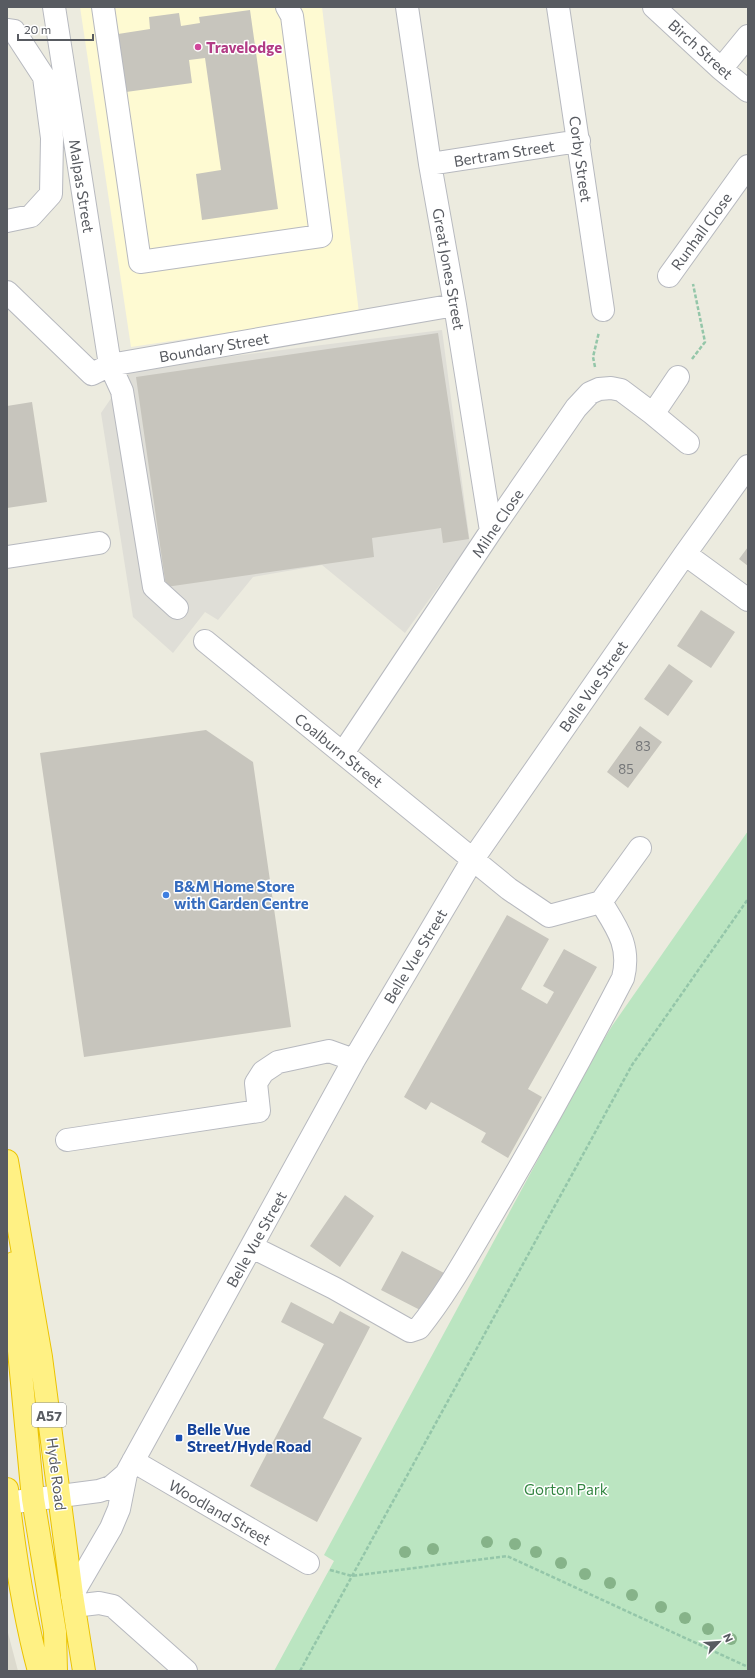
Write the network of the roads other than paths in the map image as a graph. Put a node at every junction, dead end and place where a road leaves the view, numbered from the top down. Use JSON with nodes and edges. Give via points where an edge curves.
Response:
{"nodes":[{"id":1,"x":54,"y":7,"type":"edge"},
{"id":2,"x":103,"y":7,"type":"edge"},
{"id":3,"x":287,"y":7,"type":"edge"},
{"id":4,"x":407,"y":7,"type":"edge"},
{"id":5,"x":558,"y":7,"type":"edge"},
{"id":6,"x":654,"y":7,"type":"edge"},
{"id":7,"x":7,"y":30,"type":"edge"},
{"id":8,"x":748,"y":36,"type":"edge"},
{"id":9,"x":721,"y":69,"type":"junction"},
{"id":10,"x":748,"y":91,"type":"edge"},
{"id":11,"x":579,"y":141,"type":"junction"},
{"id":12,"x":430,"y":164,"type":"junction"},
{"id":13,"x":748,"y":166,"type":"edge"},
{"id":14,"x":7,"y":221,"type":"edge"},
{"id":15,"x":669,"y":276,"type":"dead end"},
{"id":16,"x":7,"y":292,"type":"edge"},
{"id":17,"x":455,"y":305,"type":"junction"},
{"id":18,"x":603,"y":310,"type":"road end"},
{"id":19,"x":110,"y":365,"type":"junction"},
{"id":20,"x":678,"y":377,"type":"road end"},
{"id":21,"x":653,"y":414,"type":"junction"},
{"id":22,"x":688,"y":443,"type":"dead end"},
{"id":23,"x":748,"y":466,"type":"edge"},
{"id":24,"x":491,"y":532,"type":"junction"},
{"id":25,"x":99,"y":544,"type":"dead end"},
{"id":26,"x":685,"y":554,"type":"junction"},
{"id":27,"x":7,"y":557,"type":"edge"},
{"id":28,"x":748,"y":600,"type":"edge"},
{"id":29,"x":177,"y":608,"type":"dead end"},
{"id":30,"x":205,"y":642,"type":"dead end"},
{"id":31,"x":343,"y":753,"type":"junction"},
{"id":32,"x":640,"y":848,"type":"dead end"},
{"id":33,"x":473,"y":858,"type":"junction"},
{"id":34,"x":601,"y":902,"type":"junction"},
{"id":35,"x":354,"y":1060,"type":"junction"},
{"id":36,"x":67,"y":1140,"type":"dead end"},
{"id":37,"x":7,"y":1161,"type":"edge"},
{"id":38,"x":15,"y":1207,"type":"junction"},
{"id":39,"x":252,"y":1247,"type":"junction"},
{"id":40,"x":129,"y":1467,"type":"junction"},
{"id":41,"x":59,"y":1496,"type":"junction"},
{"id":42,"x":8,"y":1498,"type":"edge"},
{"id":43,"x":34,"y":1499,"type":"junction"},
{"id":44,"x":308,"y":1563,"type":"dead end"},
{"id":45,"x":73,"y":1600,"type":"junction"},
{"id":46,"x":40,"y":1671,"type":"edge"},
{"id":47,"x":56,"y":1671,"type":"edge"},
{"id":48,"x":84,"y":1671,"type":"edge"},
{"id":49,"x":186,"y":1671,"type":"edge"}],
"edges":[{"from":1,"to":19,"type":"street","name":"Malpas Street"},
{"from":2,"to":3,"type":"street","via":[[140,262],[321,236],[292,16]]},
{"from":4,"to":12,"type":"street","name":"Great Jones Street"},
{"from":5,"to":11,"type":"street","name":"Corby Street"},
{"from":6,"to":9,"type":"street","name":"Birch Street"},
{"from":7,"to":14,"type":"street","via":[[14,31],[44,77],[52,138],[52,194],[31,216]]},
{"from":8,"to":9,"type":"street"},
{"from":9,"to":10,"type":"street","name":"Birch Street"},
{"from":11,"to":12,"type":"street","name":"Bertram Street"},
{"from":11,"to":18,"type":"street","name":"Corby Street"},
{"from":12,"to":17,"type":"street","name":"Great Jones Street"},
{"from":13,"to":15,"type":"street","name":"Runhall Close"},
{"from":16,"to":19,"type":"street","name":"Boundary Street","via":[[92,374]]},
{"from":17,"to":19,"type":"street","name":"Boundary Street"},
{"from":17,"to":24,"type":"street","name":"Great Jones Street"},
{"from":19,"to":29,"type":"street","name":"Malpas Street","via":[[122,391],[154,587]]},
{"from":20,"to":21,"type":"street"},
{"from":21,"to":22,"type":"street"},
{"from":21,"to":24,"type":"street","name":"Milne Close","via":[[621,390],[599,389],[590,393],[576,408]]},
{"from":23,"to":26,"type":"street","name":"Belle Vue Street"},
{"from":24,"to":31,"type":"street","name":"Milne Close"},
{"from":25,"to":27,"type":"street"},
{"from":26,"to":28,"type":"street"},
{"from":26,"to":33,"type":"street","name":"Belle Vue Street"},
{"from":30,"to":31,"type":"street","name":"Coalburn Street"},
{"from":31,"to":33,"type":"street","name":"Coalburn Street"},
{"from":32,"to":34,"type":"street"},
{"from":33,"to":34,"type":"street","name":"Coalburn Street","via":[[509,889],[549,916]]},
{"from":33,"to":35,"type":"street","name":"Belle Vue Street"},
{"from":34,"to":39,"type":"street","via":[[620,933],[625,948],[626,965],[623,978],[515,1176],[455,1277],[419,1328],[410,1331],[334,1288]]},
{"from":35,"to":36,"type":"street","via":[[329,1051],[278,1062],[263,1072],[256,1083],[259,1110]]},
{"from":35,"to":39,"type":"street","name":"Belle Vue Street"},
{"from":37,"to":38,"type":"highway","name":"Hyde Road","number":"A57"},
{"from":38,"to":41,"type":"highway","name":"Hyde Road","number":"A57","via":[[41,1357]]},
{"from":38,"to":43,"type":"highway","name":"Hyde Road","number":"A57","via":[[14,1298]]},
{"from":39,"to":40,"type":"street","name":"Belle Vue Street"},
{"from":40,"to":41,"type":"street","name":"Belle Vue Street","via":[[111,1487]]},
{"from":40,"to":44,"type":"street","name":"Woodland Street"},
{"from":40,"to":45,"type":"street","name":"Belle Vue Street","via":[[119,1509]]},
{"from":41,"to":43,"type":"street","name":"Belle Vue Street"},
{"from":41,"to":45,"type":"highway","name":"Hyde Road","number":"A57"},
{"from":42,"to":43,"type":"street","name":"Belle Vue Street"},
{"from":42,"to":46,"type":"highway","via":[[20,1583]]},
{"from":43,"to":47,"type":"highway","name":"Hyde Road","number":"A57","via":[[55,1632]]},
{"from":45,"to":48,"type":"highway","name":"Hyde Road","number":"A57"},
{"from":45,"to":49,"type":"street","via":[[113,1606]]}]}
